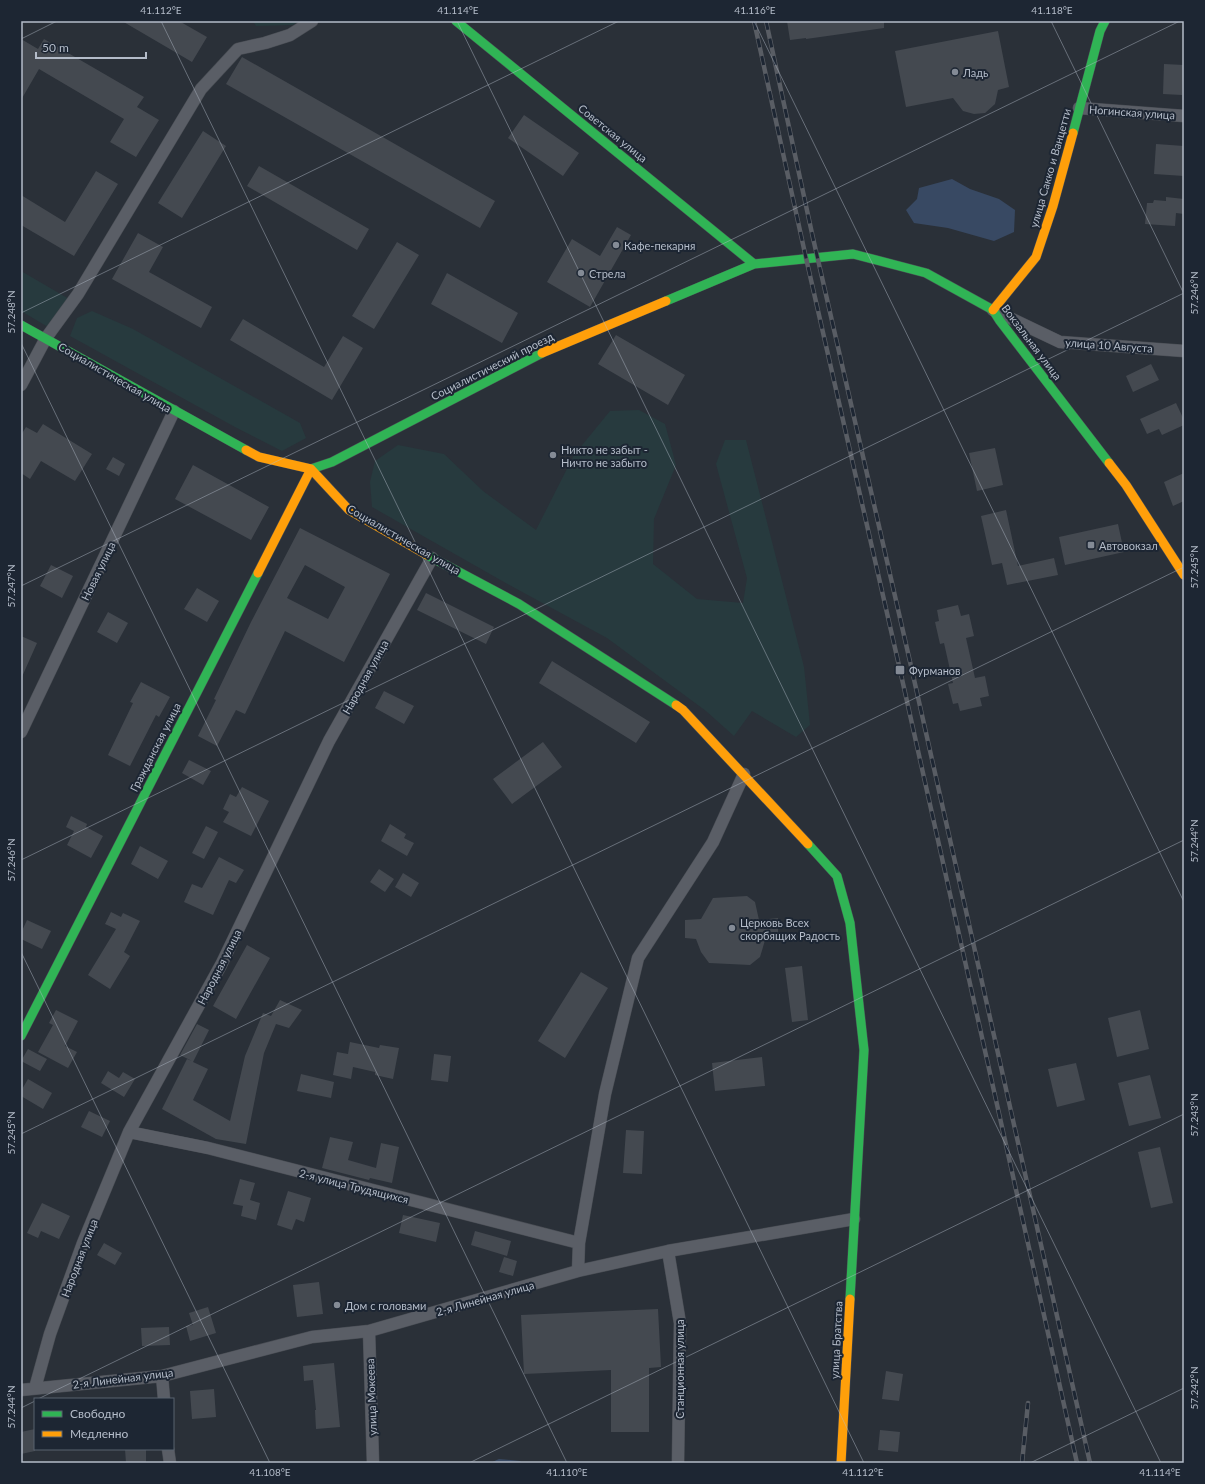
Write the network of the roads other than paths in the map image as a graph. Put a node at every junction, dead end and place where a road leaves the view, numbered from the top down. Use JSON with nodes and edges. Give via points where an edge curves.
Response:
{"nodes":[{"id":1,"x":312,"y":21,"type":"edge"},
{"id":2,"x":456,"y":21,"type":"edge"},
{"id":3,"x":1105,"y":21,"type":"edge"},
{"id":4,"x":1079,"y":108,"type":"junction"},
{"id":5,"x":1184,"y":116,"type":"edge"},
{"id":6,"x":754,"y":264,"type":"junction"},
{"id":7,"x":993,"y":310,"type":"junction"},
{"id":8,"x":21,"y":324,"type":"edge"},
{"id":9,"x":46,"y":338,"type":"junction"},
{"id":10,"x":1184,"y":351,"type":"edge"},
{"id":11,"x":21,"y":385,"type":"edge"},
{"id":12,"x":174,"y":411,"type":"junction"},
{"id":13,"x":311,"y":469,"type":"junction"},
{"id":14,"x":432,"y":558,"type":"junction"},
{"id":15,"x":1179,"y":559,"type":"edge"},
{"id":16,"x":1184,"y":575,"type":"edge"},
{"id":17,"x":21,"y":732,"type":"edge"},
{"id":18,"x":744,"y":774,"type":"junction"},
{"id":19,"x":21,"y":1036,"type":"edge"},
{"id":20,"x":129,"y":1132,"type":"junction"},
{"id":21,"x":854,"y":1219,"type":"junction"},
{"id":22,"x":578,"y":1243,"type":"junction"},
{"id":23,"x":668,"y":1251,"type":"junction"},
{"id":24,"x":578,"y":1271,"type":"junction"},
{"id":25,"x":369,"y":1331,"type":"junction"},
{"id":26,"x":162,"y":1376,"type":"junction"},
{"id":27,"x":35,"y":1388,"type":"junction"},
{"id":28,"x":21,"y":1390,"type":"edge"},
{"id":29,"x":164,"y":1398,"type":"edge"},
{"id":30,"x":168,"y":1450,"type":"edge"},
{"id":31,"x":170,"y":1463,"type":"edge"},
{"id":32,"x":373,"y":1463,"type":"edge"},
{"id":33,"x":678,"y":1463,"type":"edge"},
{"id":34,"x":842,"y":1463,"type":"edge"}],
"edges":[{"from":1,"to":9,"type":"street","name":"Социалистическая улица","via":[[290,34],[238,49],[201,89],[78,294]]},
{"from":2,"to":6,"type":"main road","name":"Советская улица"},
{"from":3,"to":4,"type":"main road","name":"улица Сакко и Ванцетти"},
{"from":4,"to":5,"type":"street","name":"Ногинская улица"},
{"from":4,"to":7,"type":"main road","name":"улица Сакко и Ванцетти","via":[[1053,206],[1036,257]]},
{"from":6,"to":7,"type":"main road","name":"Вокзальная улица","via":[[852,254],[926,273]]},
{"from":6,"to":13,"type":"main road","name":"Социалистический проезд","via":[[531,357],[338,458]]},
{"from":7,"to":10,"type":"street","name":"улица 10 Августа","via":[[1060,342]]},
{"from":7,"to":15,"type":"main road","name":"Вокзальная улица"},
{"from":8,"to":9,"type":"main road","name":"Социалистическая улица"},
{"from":9,"to":11,"type":"street"},
{"from":9,"to":12,"type":"main road","name":"Социалистическая улица"},
{"from":12,"to":13,"type":"main road","name":"Социалистическая улица","via":[[259,457]]},
{"from":12,"to":17,"type":"street","name":"Новая улица"},
{"from":13,"to":14,"type":"main road","name":"Социалистическая улица","via":[[349,510]]},
{"from":13,"to":19,"type":"main road","name":"Гражданская улица"},
{"from":14,"to":18,"type":"main road","name":"Социалистическая улица","via":[[519,604],[683,710]]},
{"from":14,"to":20,"type":"street","name":"Народная улица","via":[[329,742],[221,965]]},
{"from":15,"to":16,"type":"main road","name":"Вокзальная улица"},
{"from":18,"to":21,"type":"main road","name":"Социалистическая улица","via":[[837,876],[850,923],[864,1050]]},
{"from":18,"to":22,"type":"street","via":[[713,842],[638,958],[605,1094]]},
{"from":20,"to":22,"type":"street","name":"2-я улица Трудящихся","via":[[208,1148]]},
{"from":20,"to":27,"type":"street","name":"Народная улица","via":[[83,1243],[50,1334]]},
{"from":21,"to":23,"type":"street","name":"2-я Линейная улица"},
{"from":21,"to":34,"type":"main road","name":"улица Братства"},
{"from":22,"to":24,"type":"street"},
{"from":23,"to":24,"type":"street","name":"2-я Линейная улица"},
{"from":23,"to":33,"type":"street","name":"Станционная улица","via":[[680,1323]]},
{"from":24,"to":25,"type":"street","name":"2-я Линейная улица"},
{"from":25,"to":26,"type":"street","name":"2-я Линейная улица","via":[[312,1337]]},
{"from":25,"to":32,"type":"street","name":"улица Мокеева"},
{"from":26,"to":27,"type":"street","name":"2-я Линейная улица"},
{"from":26,"to":29,"type":"street"},
{"from":27,"to":28,"type":"street","name":"2-я Линейная улица"},
{"from":30,"to":31,"type":"street"}]}
